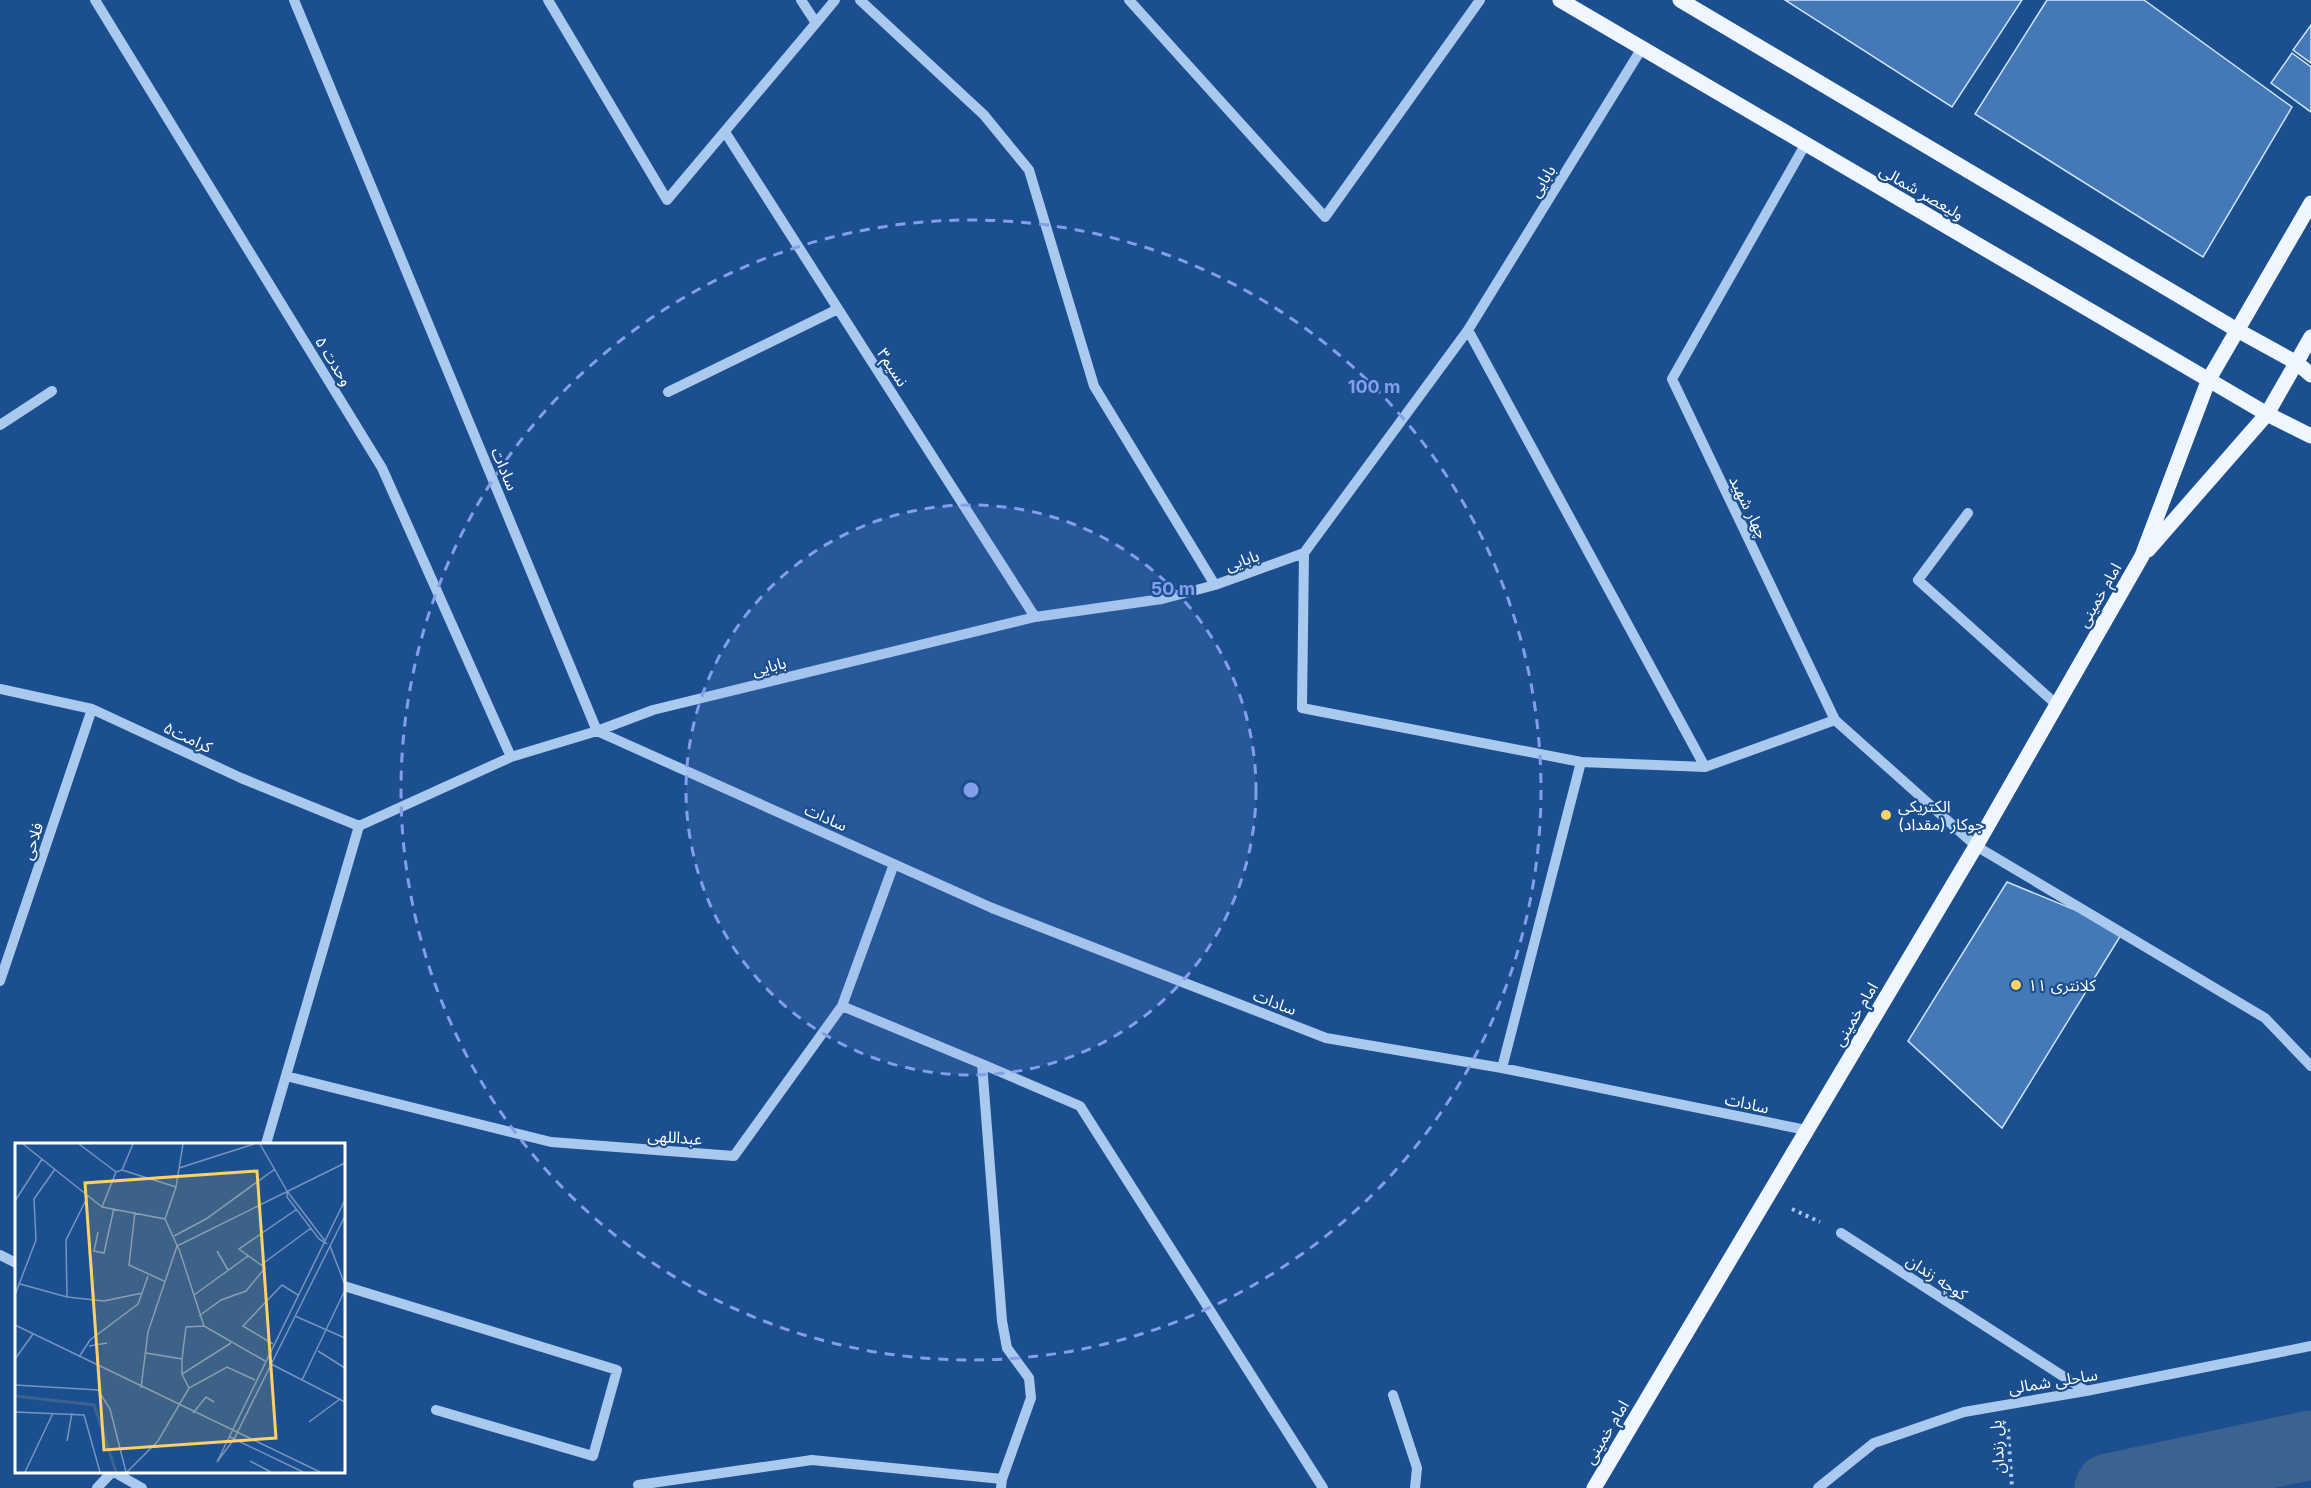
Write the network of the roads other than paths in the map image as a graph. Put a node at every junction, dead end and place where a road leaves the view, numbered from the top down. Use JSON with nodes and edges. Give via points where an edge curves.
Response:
{"nodes":[{"id":1,"x":95,"y":0,"type":"edge"},
{"id":2,"x":294,"y":0,"type":"edge"},
{"id":3,"x":548,"y":0,"type":"edge"},
{"id":4,"x":801,"y":0,"type":"edge"},
{"id":5,"x":835,"y":0,"type":"edge"},
{"id":6,"x":860,"y":0,"type":"edge"},
{"id":7,"x":1129,"y":0,"type":"edge"},
{"id":8,"x":1480,"y":0,"type":"edge"},
{"id":9,"x":1560,"y":0,"type":"edge"},
{"id":10,"x":1680,"y":0,"type":"edge"},
{"id":11,"x":816,"y":24,"type":"junction"},
{"id":12,"x":1642,"y":48,"type":"junction"},
{"id":13,"x":725,"y":132,"type":"junction"},
{"id":14,"x":1805,"y":145,"type":"junction"},
{"id":15,"x":2311,"y":203,"type":"edge"},
{"id":16,"x":838,"y":309,"type":"junction"},
{"id":17,"x":1468,"y":330,"type":"junction"},
{"id":18,"x":2237,"y":330,"type":"junction"},
{"id":19,"x":2311,"y":337,"type":"edge"},
{"id":20,"x":2297,"y":363,"type":"junction"},
{"id":21,"x":2311,"y":375,"type":"edge"},
{"id":22,"x":2209,"y":379,"type":"junction"},
{"id":23,"x":52,"y":391,"type":"dead end"},
{"id":24,"x":669,"y":392,"type":"dead end"},
{"id":25,"x":2267,"y":414,"type":"junction"},
{"id":26,"x":0,"y":425,"type":"edge"},
{"id":27,"x":2311,"y":436,"type":"edge"},
{"id":28,"x":1968,"y":513,"type":"dead end"},
{"id":29,"x":1304,"y":553,"type":"junction"},
{"id":30,"x":2142,"y":556,"type":"junction"},
{"id":31,"x":1215,"y":585,"type":"junction"},
{"id":32,"x":1035,"y":617,"type":"junction"},
{"id":33,"x":0,"y":689,"type":"edge"},
{"id":34,"x":2056,"y":705,"type":"junction"},
{"id":35,"x":92,"y":709,"type":"junction"},
{"id":36,"x":1835,"y":720,"type":"junction"},
{"id":37,"x":597,"y":731,"type":"junction"},
{"id":38,"x":511,"y":757,"type":"junction"},
{"id":39,"x":1581,"y":762,"type":"junction"},
{"id":40,"x":1705,"y":767,"type":"junction"},
{"id":41,"x":359,"y":826,"type":"junction"},
{"id":42,"x":1976,"y":846,"type":"junction"},
{"id":43,"x":894,"y":864,"type":"junction"},
{"id":44,"x":2,"y":974,"type":"edge"},
{"id":45,"x":842,"y":1006,"type":"junction"},
{"id":46,"x":982,"y":1064,"type":"junction"},
{"id":47,"x":2311,"y":1066,"type":"edge"},
{"id":48,"x":1502,"y":1068,"type":"junction"},
{"id":49,"x":286,"y":1076,"type":"junction"},
{"id":50,"x":1806,"y":1130,"type":"junction"},
{"id":51,"x":266,"y":1143,"type":"edge"},
{"id":52,"x":1841,"y":1233,"type":"road end"},
{"id":53,"x":0,"y":1255,"type":"edge"},
{"id":54,"x":15,"y":1262,"type":"edge"},
{"id":55,"x":345,"y":1286,"type":"edge"},
{"id":56,"x":2311,"y":1346,"type":"edge"},
{"id":57,"x":2086,"y":1391,"type":"junction"},
{"id":58,"x":1393,"y":1395,"type":"dead end"},
{"id":59,"x":436,"y":1410,"type":"dead end"},
{"id":60,"x":112,"y":1473,"type":"edge"},
{"id":61,"x":115,"y":1473,"type":"edge"},
{"id":62,"x":1002,"y":1483,"type":"edge"},
{"id":63,"x":638,"y":1485,"type":"dead end"},
{"id":64,"x":96,"y":1488,"type":"edge"},
{"id":65,"x":142,"y":1488,"type":"edge"},
{"id":66,"x":1323,"y":1488,"type":"edge"},
{"id":67,"x":1415,"y":1488,"type":"edge"},
{"id":68,"x":1594,"y":1488,"type":"edge"},
{"id":69,"x":1818,"y":1488,"type":"edge"}],
"edges":[{"from":1,"to":38,"type":"street","name":"وحدت ۵","via":[[382,468]]},
{"from":2,"to":37,"type":"street","name":"سادات"},
{"from":3,"to":13,"type":"street","via":[[667,200]]},
{"from":4,"to":11,"type":"street"},
{"from":5,"to":11,"type":"street"},
{"from":6,"to":31,"type":"street","via":[[984,115],[1029,170],[1094,386]]},
{"from":7,"to":8,"type":"street","via":[[1325,217]]},
{"from":9,"to":12,"type":"main road","name":"ولیعصر شمالی"},
{"from":10,"to":18,"type":"main road"},
{"from":11,"to":13,"type":"street"},
{"from":12,"to":14,"type":"main road","name":"ولیعصر شمالی"},
{"from":12,"to":17,"type":"street","name":"بابایی"},
{"from":13,"to":16,"type":"street","name":"نسیم۳"},
{"from":14,"to":22,"type":"main road","name":"ولیعصر شمالی"},
{"from":14,"to":36,"type":"street","name":"چهار شهید","via":[[1672,380]]},
{"from":15,"to":18,"type":"main road","name":"امام خمینی"},
{"from":16,"to":24,"type":"street"},
{"from":16,"to":32,"type":"street","name":"نسیم۳"},
{"from":17,"to":29,"type":"street","name":"بابایی"},
{"from":17,"to":40,"type":"street"},
{"from":18,"to":20,"type":"main road"},
{"from":18,"to":22,"type":"main road","name":"امام خمینی"},
{"from":19,"to":20,"type":"main road","name":"امام خمینی"},
{"from":20,"to":21,"type":"main road"},
{"from":20,"to":25,"type":"main road","name":"امام خمینی"},
{"from":22,"to":25,"type":"main road","name":"ولیعصر شمالی"},
{"from":22,"to":30,"type":"main road","name":"امام خمینی"},
{"from":23,"to":26,"type":"street"},
{"from":25,"to":27,"type":"main road","name":"ولیعصر شمالی"},
{"from":25,"to":30,"type":"main road","name":"امام خمینی"},
{"from":28,"to":34,"type":"street","via":[[1918,580]]},
{"from":29,"to":31,"type":"street","name":"بابایی"},
{"from":29,"to":39,"type":"street","via":[[1302,708]]},
{"from":30,"to":34,"type":"main road","name":"امام خمینی"},
{"from":31,"to":32,"type":"street","name":"بابایی","via":[[1162,598]]},
{"from":32,"to":37,"type":"street","name":"بابایی","via":[[653,710]]},
{"from":33,"to":35,"type":"street","name":"کرامت۵"},
{"from":34,"to":42,"type":"main road","name":"امام خمینی"},
{"from":35,"to":41,"type":"street","name":"کرامت۵","via":[[241,778]]},
{"from":35,"to":44,"type":"street","name":"فلاحی"},
{"from":36,"to":40,"type":"street"},
{"from":36,"to":42,"type":"street","name":"چهار شهید"},
{"from":37,"to":38,"type":"street","name":"بابایی"},
{"from":37,"to":43,"type":"street","name":"سادات"},
{"from":38,"to":41,"type":"street","name":"بابایی"},
{"from":39,"to":40,"type":"street"},
{"from":39,"to":48,"type":"street"},
{"from":41,"to":49,"type":"street"},
{"from":42,"to":47,"type":"street","name":"چهار شهید","via":[[2265,1018]]},
{"from":42,"to":50,"type":"main road","name":"امام خمینی"},
{"from":43,"to":45,"type":"street","name":"عبداللهی"},
{"from":43,"to":48,"type":"street","name":"سادات","via":[[992,908],[1326,1038]]},
{"from":45,"to":46,"type":"street"},
{"from":45,"to":49,"type":"street","name":"عبداللهی","via":[[734,1156],[551,1142]]},
{"from":46,"to":62,"type":"street","via":[[1002,1321],[1007,1348],[1029,1378],[1031,1398]]},
{"from":46,"to":66,"type":"street","via":[[1080,1107]]},
{"from":48,"to":50,"type":"street","name":"سادات"},
{"from":49,"to":51,"type":"street"},
{"from":50,"to":68,"type":"main road","name":"امام خمینی"},
{"from":52,"to":57,"type":"street","name":"کوچه زندان"},
{"from":53,"to":54,"type":"street"},
{"from":55,"to":59,"type":"street","via":[[617,1370],[593,1456]]},
{"from":56,"to":57,"type":"street","name":"ساحلی شمالی"},
{"from":57,"to":69,"type":"street","name":"ساحلی شمالی","via":[[1964,1412],[1874,1443]]},
{"from":58,"to":67,"type":"street","via":[[1417,1468]]},
{"from":60,"to":64,"type":"street"},
{"from":61,"to":65,"type":"street"},
{"from":62,"to":63,"type":"street","via":[[813,1460]]}]}
